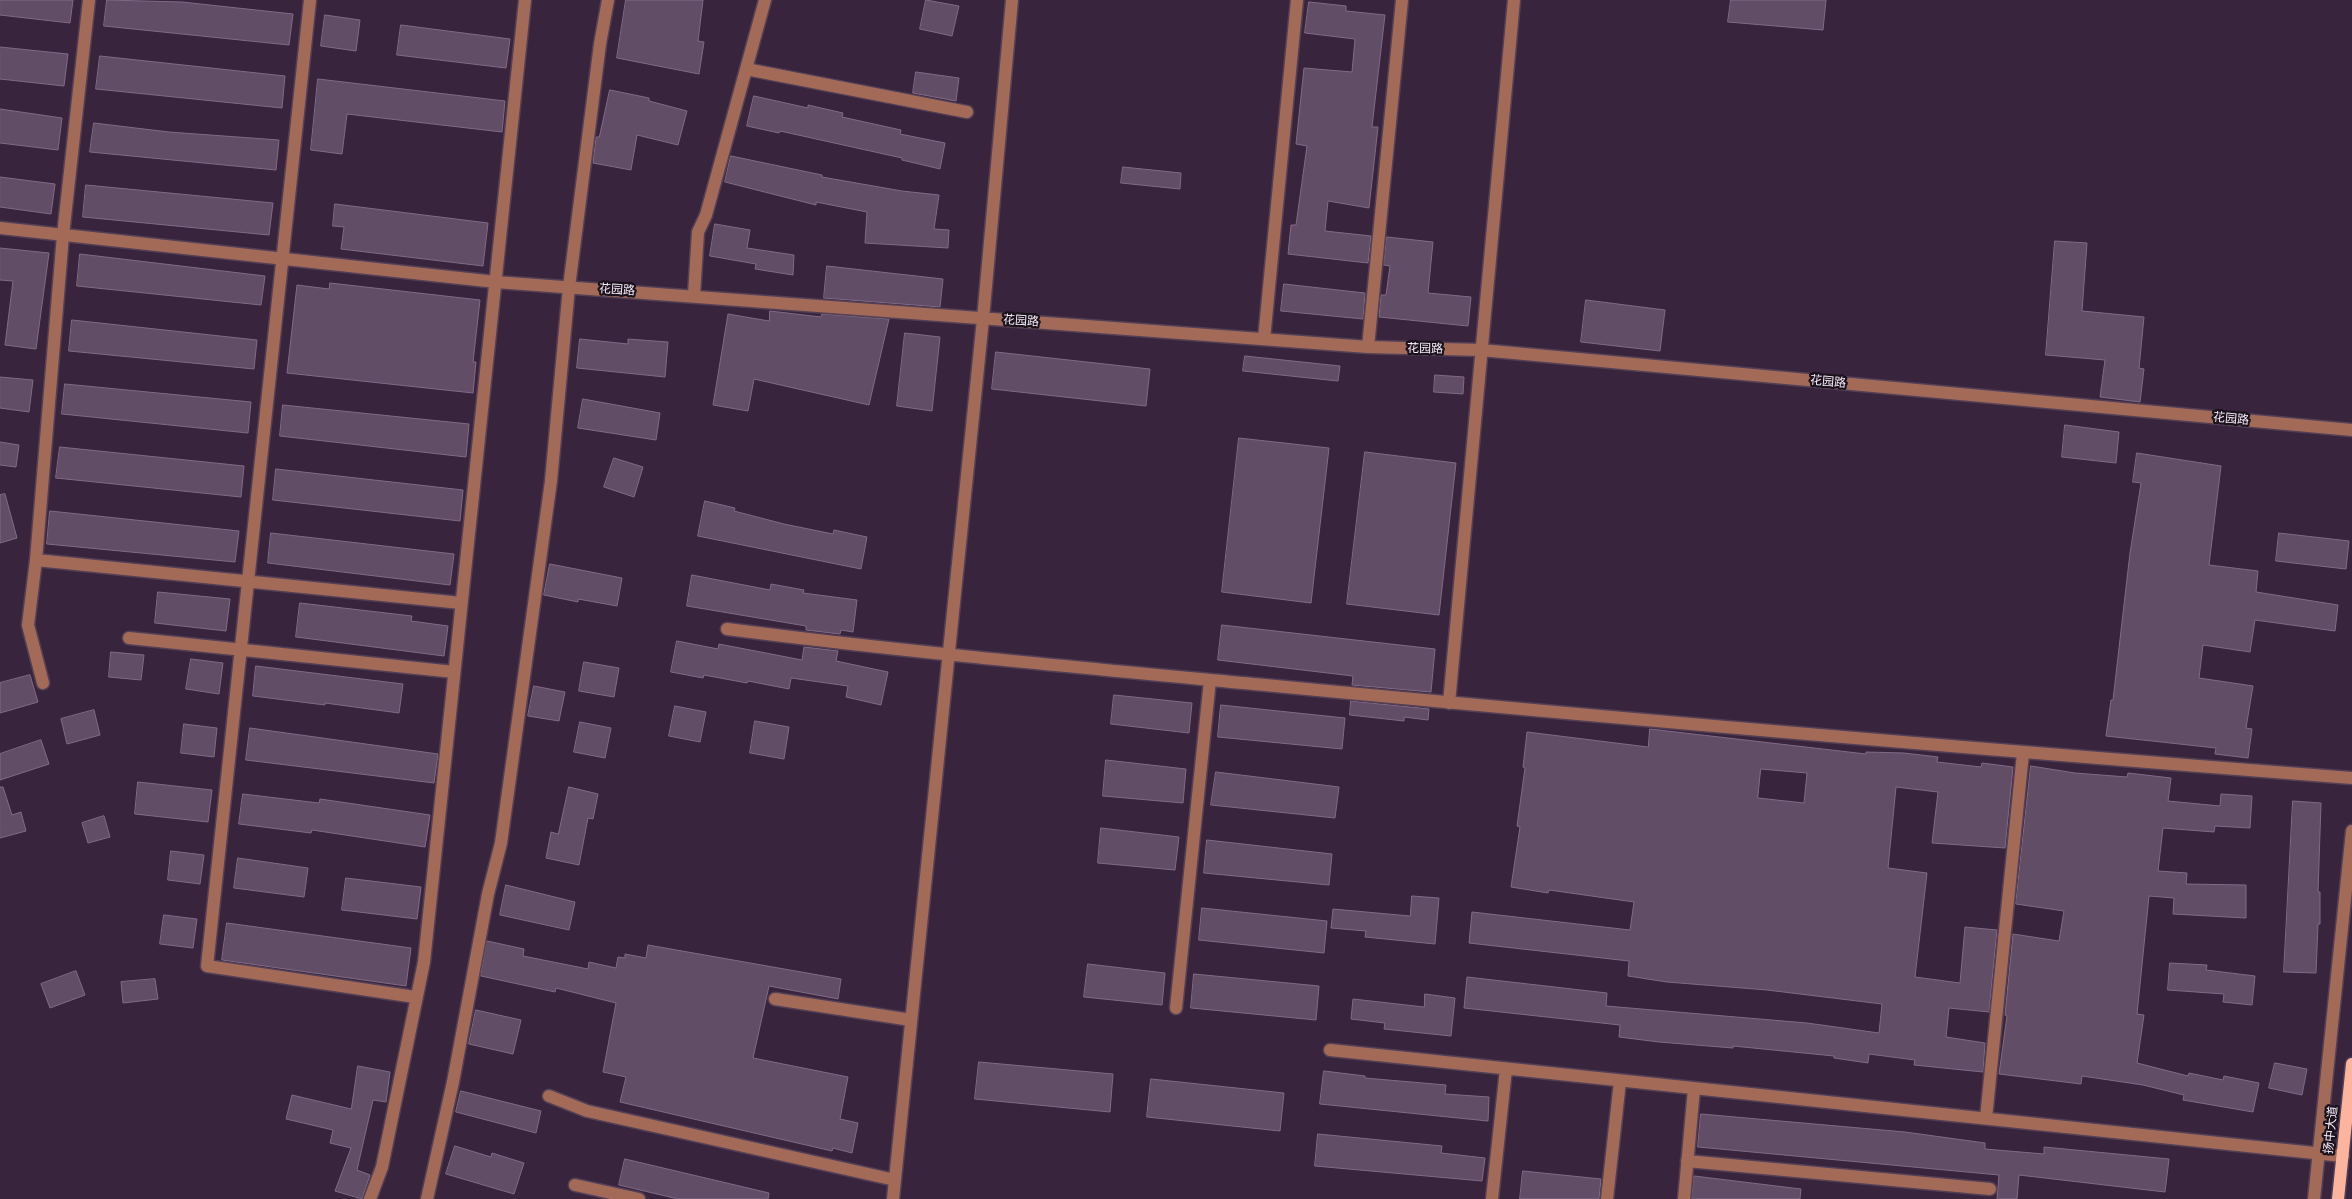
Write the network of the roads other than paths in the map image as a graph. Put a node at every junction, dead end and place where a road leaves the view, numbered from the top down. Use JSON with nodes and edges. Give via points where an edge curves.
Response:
{"nodes":[{"id":1,"x":89,"y":0,"type":"edge"},
{"id":2,"x":310,"y":0,"type":"edge"},
{"id":3,"x":525,"y":0,"type":"edge"},
{"id":4,"x":608,"y":0,"type":"edge"},
{"id":5,"x":765,"y":0,"type":"edge"},
{"id":6,"x":1012,"y":0,"type":"edge"},
{"id":7,"x":1297,"y":0,"type":"edge"},
{"id":8,"x":1402,"y":0,"type":"edge"},
{"id":9,"x":1514,"y":0,"type":"edge"},
{"id":10,"x":746,"y":70,"type":"junction"},
{"id":11,"x":967,"y":112,"type":"dead end"},
{"id":12,"x":0,"y":228,"type":"edge"},
{"id":13,"x":63,"y":235,"type":"junction"},
{"id":14,"x":282,"y":258,"type":"junction"},
{"id":15,"x":496,"y":282,"type":"junction"},
{"id":16,"x":569,"y":287,"type":"junction"},
{"id":17,"x":694,"y":295,"type":"junction"},
{"id":18,"x":983,"y":319,"type":"junction"},
{"id":19,"x":1264,"y":340,"type":"junction"},
{"id":20,"x":1368,"y":347,"type":"junction"},
{"id":21,"x":1481,"y":350,"type":"junction"},
{"id":22,"x":2352,"y":430,"type":"edge"},
{"id":23,"x":36,"y":560,"type":"junction"},
{"id":24,"x":248,"y":581,"type":"junction"},
{"id":25,"x":461,"y":602,"type":"junction"},
{"id":26,"x":727,"y":629,"type":"dead end"},
{"id":27,"x":130,"y":638,"type":"dead end"},
{"id":28,"x":240,"y":650,"type":"junction"},
{"id":29,"x":948,"y":655,"type":"junction"},
{"id":30,"x":454,"y":672,"type":"junction"},
{"id":31,"x":1210,"y":680,"type":"junction"},
{"id":32,"x":42,"y":683,"type":"dead end"},
{"id":33,"x":1449,"y":703,"type":"junction"},
{"id":34,"x":2024,"y":753,"type":"junction"},
{"id":35,"x":2352,"y":778,"type":"edge"},
{"id":36,"x":2352,"y":831,"type":"edge"},
{"id":37,"x":415,"y":997,"type":"junction"},
{"id":38,"x":776,"y":999,"type":"dead end"},
{"id":39,"x":1176,"y":1008,"type":"dead end"},
{"id":40,"x":911,"y":1020,"type":"junction"},
{"id":41,"x":1330,"y":1050,"type":"dead end"},
{"id":42,"x":2352,"y":1064,"type":"edge"},
{"id":43,"x":1506,"y":1069,"type":"junction"},
{"id":44,"x":1620,"y":1081,"type":"junction"},
{"id":45,"x":1694,"y":1089,"type":"junction"},
{"id":46,"x":549,"y":1096,"type":"dead end"},
{"id":47,"x":1986,"y":1118,"type":"junction"},
{"id":48,"x":2318,"y":1153,"type":"junction"},
{"id":49,"x":2343,"y":1156,"type":"junction"},
{"id":50,"x":1687,"y":1161,"type":"junction"},
{"id":51,"x":895,"y":1180,"type":"junction"},
{"id":52,"x":575,"y":1185,"type":"dead end"},
{"id":53,"x":1990,"y":1189,"type":"dead end"},
{"id":54,"x":370,"y":1199,"type":"edge"},
{"id":55,"x":427,"y":1199,"type":"edge"},
{"id":56,"x":639,"y":1199,"type":"edge"},
{"id":57,"x":893,"y":1199,"type":"edge"},
{"id":58,"x":1492,"y":1199,"type":"edge"},
{"id":59,"x":1607,"y":1199,"type":"edge"},
{"id":60,"x":1684,"y":1199,"type":"edge"},
{"id":61,"x":2314,"y":1199,"type":"edge"},
{"id":62,"x":2338,"y":1199,"type":"edge"}],
"edges":[{"from":1,"to":13,"type":"street"},
{"from":2,"to":14,"type":"street"},
{"from":3,"to":15,"type":"street"},
{"from":4,"to":16,"type":"street"},
{"from":5,"to":10,"type":"street"},
{"from":6,"to":18,"type":"street"},
{"from":7,"to":19,"type":"street"},
{"from":8,"to":20,"type":"street"},
{"from":9,"to":21,"type":"street"},
{"from":10,"to":11,"type":"street"},
{"from":10,"to":17,"type":"street","via":[[706,215],[698,232]]},
{"from":12,"to":13,"type":"street","name":"花园路"},
{"from":13,"to":14,"type":"street","name":"花园路"},
{"from":13,"to":23,"type":"street"},
{"from":14,"to":15,"type":"street","name":"花园路"},
{"from":14,"to":24,"type":"street"},
{"from":15,"to":16,"type":"street","name":"花园路"},
{"from":15,"to":25,"type":"street"},
{"from":16,"to":17,"type":"street","name":"花园路"},
{"from":16,"to":55,"type":"street","via":[[551,481],[501,843]]},
{"from":17,"to":18,"type":"street","name":"花园路"},
{"from":18,"to":19,"type":"street","name":"花园路"},
{"from":18,"to":29,"type":"street"},
{"from":19,"to":20,"type":"street","name":"花园路"},
{"from":20,"to":21,"type":"street","name":"花园路"},
{"from":21,"to":22,"type":"street","name":"花园路"},
{"from":21,"to":33,"type":"street"},
{"from":23,"to":24,"type":"street"},
{"from":23,"to":32,"type":"street","via":[[28,624]]},
{"from":24,"to":25,"type":"street"},
{"from":24,"to":28,"type":"street"},
{"from":25,"to":30,"type":"street"},
{"from":26,"to":29,"type":"street"},
{"from":27,"to":28,"type":"street"},
{"from":28,"to":30,"type":"street"},
{"from":28,"to":37,"type":"street","via":[[207,966]]},
{"from":29,"to":31,"type":"street"},
{"from":29,"to":40,"type":"street"},
{"from":30,"to":37,"type":"street","via":[[424,962]]},
{"from":31,"to":33,"type":"street"},
{"from":31,"to":39,"type":"street"},
{"from":33,"to":34,"type":"street"},
{"from":34,"to":35,"type":"street"},
{"from":34,"to":47,"type":"street"},
{"from":36,"to":48,"type":"street"},
{"from":37,"to":54,"type":"street","via":[[382,1166]]},
{"from":38,"to":40,"type":"street"},
{"from":40,"to":51,"type":"street"},
{"from":41,"to":43,"type":"street"},
{"from":42,"to":49,"type":"main road","name":"扬中大道"},
{"from":43,"to":44,"type":"street"},
{"from":43,"to":58,"type":"street"},
{"from":44,"to":45,"type":"street"},
{"from":44,"to":59,"type":"street"},
{"from":45,"to":47,"type":"street"},
{"from":45,"to":50,"type":"street"},
{"from":46,"to":51,"type":"street","via":[[587,1111]]},
{"from":47,"to":48,"type":"street"},
{"from":48,"to":49,"type":"street"},
{"from":48,"to":61,"type":"street"},
{"from":49,"to":62,"type":"main road","name":"扬中大道"},
{"from":50,"to":53,"type":"street"},
{"from":50,"to":60,"type":"street"},
{"from":51,"to":57,"type":"street"},
{"from":52,"to":56,"type":"street"}]}
